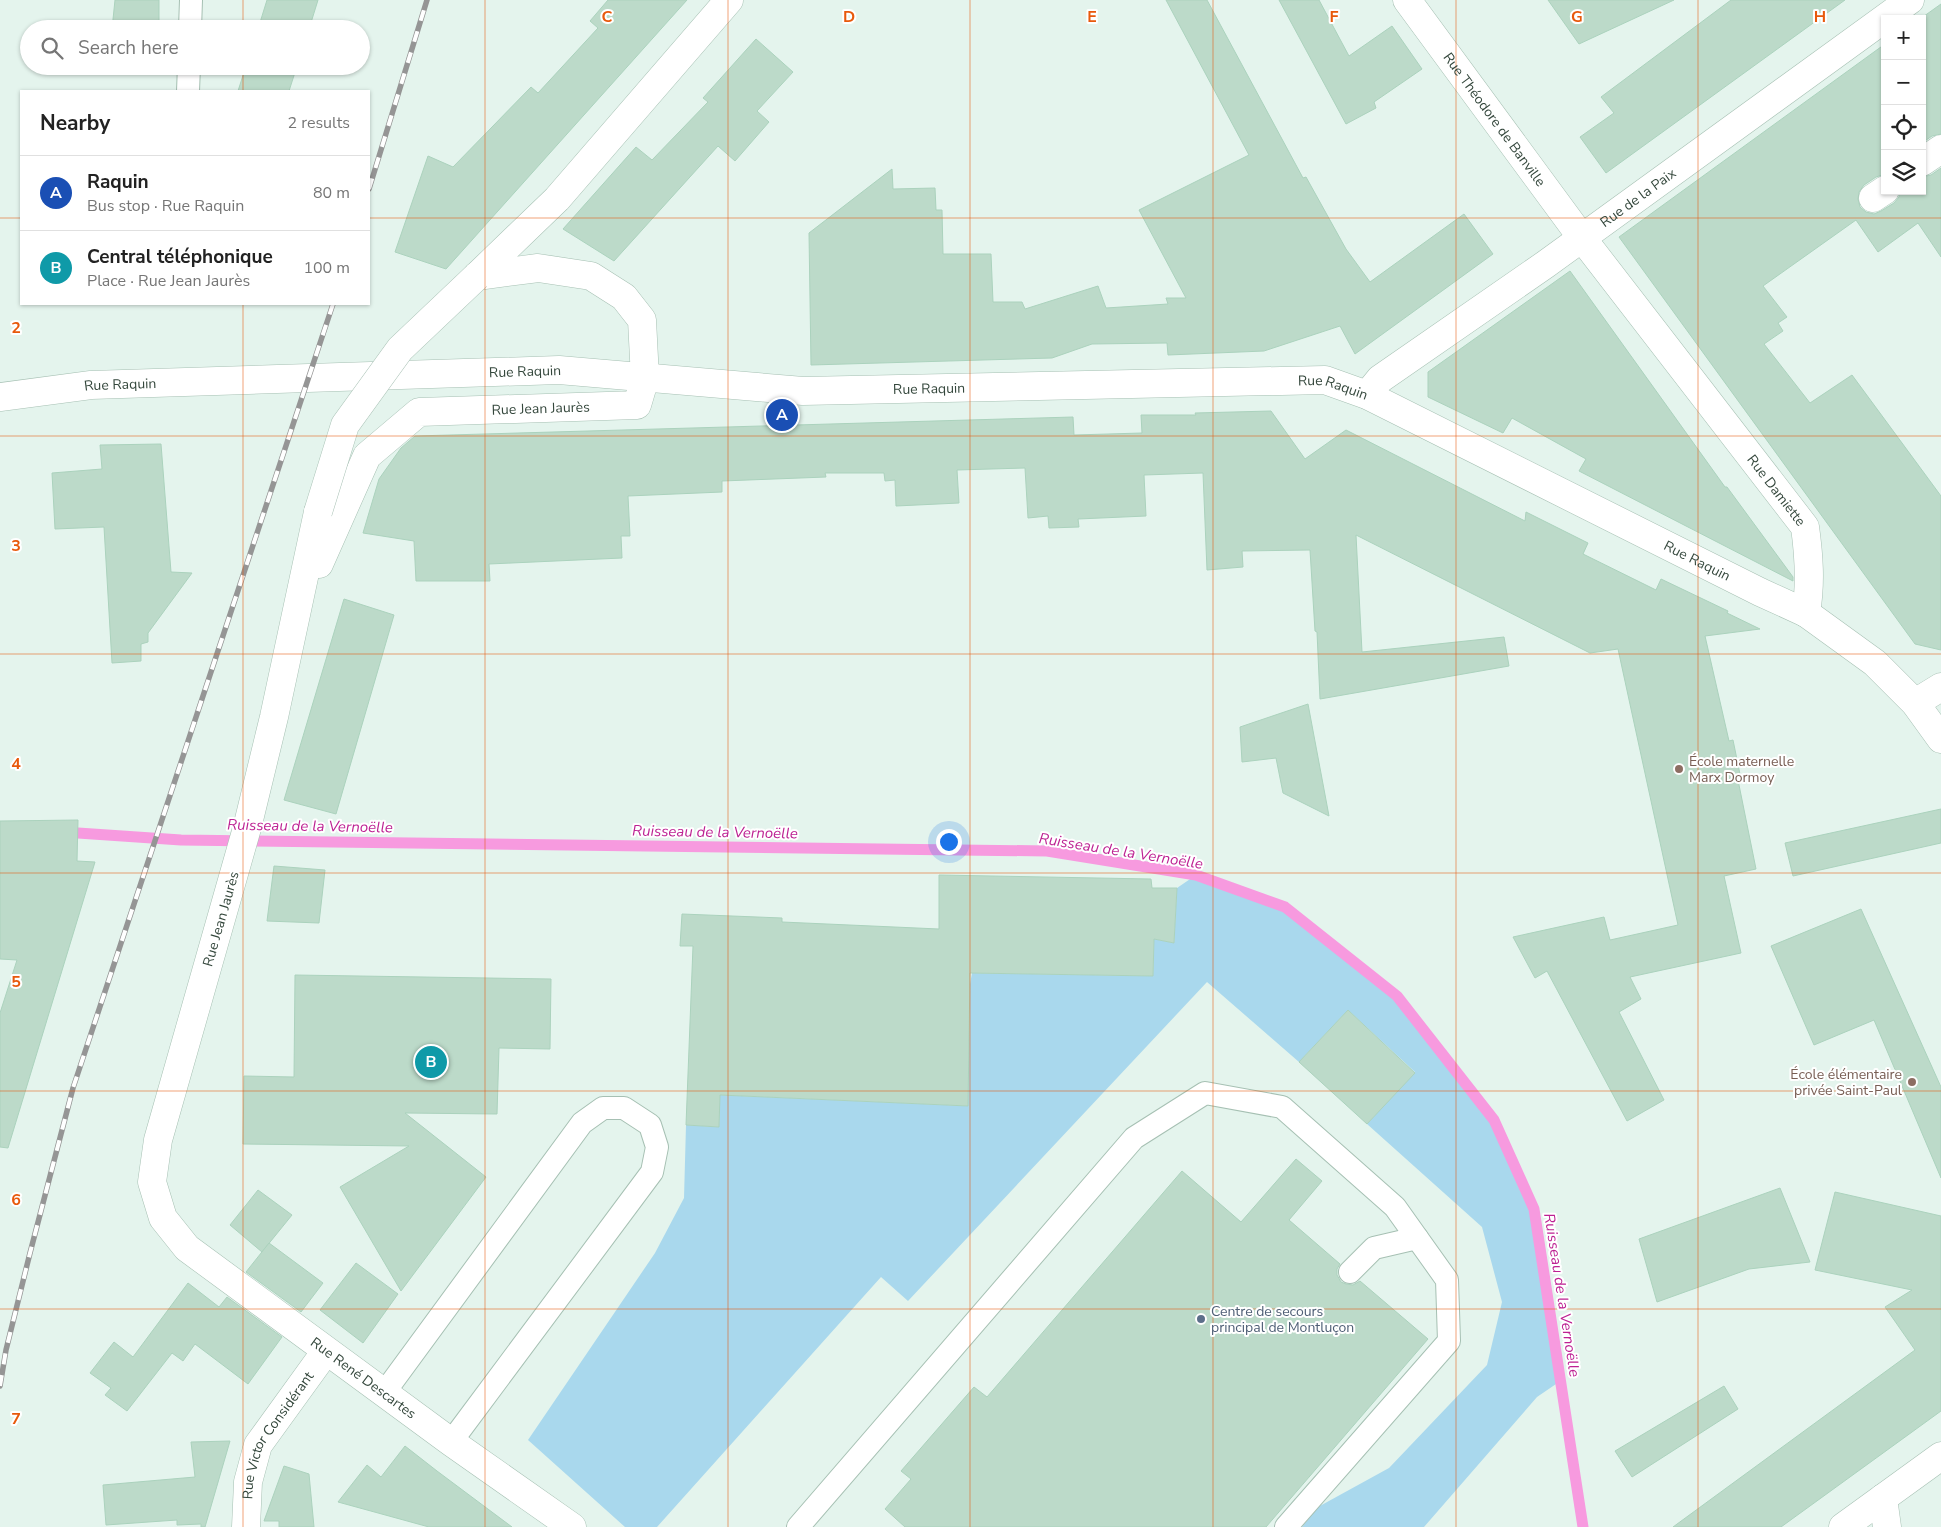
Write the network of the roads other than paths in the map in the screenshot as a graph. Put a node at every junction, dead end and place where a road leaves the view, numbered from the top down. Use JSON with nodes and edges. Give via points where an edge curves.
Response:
{"nodes":[{"id":1,"x":191,"y":0,"type":"edge"},
{"id":2,"x":729,"y":0,"type":"edge"},
{"id":3,"x":1407,"y":0,"type":"edge"},
{"id":4,"x":1910,"y":0,"type":"edge"},
{"id":5,"x":190,"y":20,"type":"edge"},
{"id":6,"x":189,"y":75,"type":"edge"},
{"id":7,"x":188,"y":90,"type":"edge"},
{"id":8,"x":1941,"y":149,"type":"edge"},
{"id":9,"x":1926,"y":159,"type":"edge"},
{"id":10,"x":1582,"y":238,"type":"junction"},
{"id":11,"x":477,"y":276,"type":"junction"},
{"id":12,"x":645,"y":378,"type":"junction"},
{"id":13,"x":1366,"y":395,"type":"junction"},
{"id":14,"x":0,"y":397,"type":"edge"},
{"id":15,"x":1806,"y":613,"type":"junction"},
{"id":16,"x":295,"y":617,"type":"junction"},
{"id":17,"x":1941,"y":687,"type":"edge"},
{"id":18,"x":1916,"y":703,"type":"junction"},
{"id":19,"x":1941,"y":739,"type":"edge"},
{"id":20,"x":163,"y":1218,"type":"joint"},
{"id":21,"x":1417,"y":1238,"type":"junction"},
{"id":22,"x":1350,"y":1272,"type":"dead end"},
{"id":23,"x":326,"y":1350,"type":"junction"},
{"id":24,"x":384,"y":1393,"type":"junction"},
{"id":25,"x":451,"y":1442,"type":"junction"},
{"id":26,"x":1941,"y":1456,"type":"edge"},
{"id":27,"x":1884,"y":1498,"type":"junction"},
{"id":28,"x":246,"y":1527,"type":"edge"},
{"id":29,"x":572,"y":1527,"type":"edge"},
{"id":30,"x":798,"y":1527,"type":"edge"},
{"id":31,"x":1286,"y":1527,"type":"edge"},
{"id":32,"x":1843,"y":1527,"type":"edge"},
{"id":33,"x":1887,"y":1527,"type":"edge"}],
"edges":[{"from":1,"to":5,"type":"lane"},
{"from":2,"to":11,"type":"street","name":"Rue Jean Jaurès","via":[[557,199]]},
{"from":3,"to":10,"type":"street","name":"Rue Théodore de Banville"},
{"from":4,"to":10,"type":"street","name":"Rue de la Paix"},
{"from":6,"to":7,"type":"lane"},
{"from":8,"to":9,"type":"street"},
{"from":10,"to":13,"type":"street","name":"Rue de la Paix","via":[[1380,379]]},
{"from":10,"to":15,"type":"street","name":"Rue Damiette","via":[[1805,527],[1810,560]]},
{"from":11,"to":12,"type":"street","name":"Rue Jean Jaurès","via":[[538,268],[591,276],[624,297],[642,320]]},
{"from":11,"to":16,"type":"street","name":"Rue Jean Jaurès","bridge":true,"via":[[400,349],[345,425],[318,512]]},
{"from":12,"to":13,"type":"street","name":"Rue Raquin","via":[[803,391],[1325,380]]},
{"from":12,"to":14,"type":"street","name":"Rue Raquin","via":[[550,370],[91,386]]},
{"from":12,"to":16,"type":"street","name":"Rue Jean Jaurès","via":[[637,405],[419,412],[367,456]]},
{"from":13,"to":15,"type":"street","name":"Rue Raquin"},
{"from":15,"to":18,"type":"street","via":[[1875,663]]},
{"from":16,"to":20,"type":"street","name":"Rue Jean Jaurès","via":[[244,839],[158,1140],[152,1182]]},
{"from":17,"to":18,"type":"street"},
{"from":18,"to":19,"type":"street"},
{"from":20,"to":23,"type":"street","name":"Rue René Descartes","via":[[187,1248]]},
{"from":21,"to":22,"type":"lane","via":[[1374,1248]]},
{"from":21,"to":30,"type":"lane","via":[[1395,1207],[1282,1107],[1205,1094],[1134,1138]]},
{"from":21,"to":31,"type":"lane","via":[[1447,1280],[1449,1341]]},
{"from":23,"to":24,"type":"street","name":"Rue René Descartes"},
{"from":23,"to":28,"type":"street","name":"Rue Victor Considérant","via":[[258,1445],[248,1482]]},
{"from":24,"to":25,"type":"street","name":"Rue René Descartes"},
{"from":24,"to":25,"type":"lane","via":[[582,1123],[603,1108],[624,1108],[650,1125],[657,1148],[652,1172]]},
{"from":25,"to":29,"type":"street","name":"Rue René Descartes"},
{"from":26,"to":27,"type":"street"},
{"from":27,"to":32,"type":"street"},
{"from":27,"to":33,"type":"street"}]}
